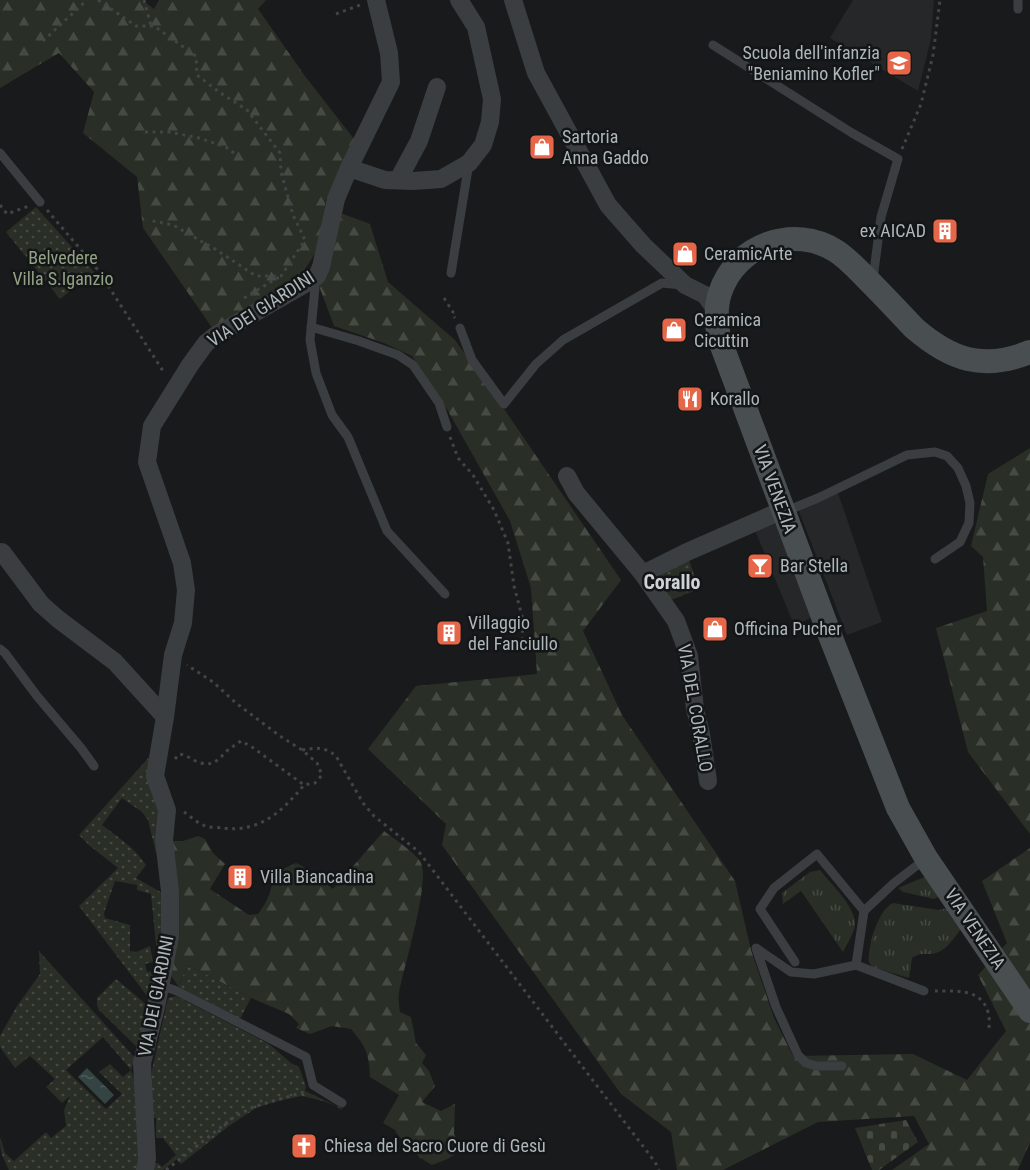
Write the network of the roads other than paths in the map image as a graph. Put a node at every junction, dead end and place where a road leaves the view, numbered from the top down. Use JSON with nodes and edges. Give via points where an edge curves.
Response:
{"nodes":[{"id":1,"x":459,"y":0,"type":"edge"},
{"id":2,"x":513,"y":0,"type":"edge"},
{"id":3,"x":370,"y":2,"type":"edge"},
{"id":4,"x":713,"y":45,"type":"dead end"},
{"id":5,"x":437,"y":87,"type":"dead end"},
{"id":6,"x":0,"y":153,"type":"edge"},
{"id":7,"x":469,"y":163,"type":"junction"},
{"id":8,"x":349,"y":168,"type":"junction"},
{"id":9,"x":398,"y":180,"type":"junction"},
{"id":10,"x":40,"y":202,"type":"road end"},
{"id":11,"x":451,"y":273,"type":"dead end"},
{"id":12,"x":312,"y":280,"type":"junction"},
{"id":13,"x":685,"y":285,"type":"junction"},
{"id":14,"x":872,"y":285,"type":"junction"},
{"id":15,"x":716,"y":310,"type":"junction"},
{"id":16,"x":311,"y":327,"type":"junction"},
{"id":17,"x":460,"y":328,"type":"road end"},
{"id":18,"x":1030,"y":352,"type":"edge"},
{"id":19,"x":447,"y":428,"type":"road end"},
{"id":20,"x":567,"y":476,"type":"dead end"},
{"id":21,"x":783,"y":511,"type":"junction"},
{"id":22,"x":0,"y":554,"type":"edge"},
{"id":23,"x":935,"y":559,"type":"dead end"},
{"id":24,"x":643,"y":574,"type":"junction"},
{"id":25,"x":445,"y":594,"type":"dead end"},
{"id":26,"x":0,"y":649,"type":"edge"},
{"id":27,"x":165,"y":717,"type":"junction"},
{"id":28,"x":94,"y":766,"type":"dead end"},
{"id":29,"x":708,"y":782,"type":"dead end"},
{"id":30,"x":926,"y":858,"type":"junction"},
{"id":31,"x":864,"y":911,"type":"junction"},
{"id":32,"x":795,"y":962,"type":"dead end"},
{"id":33,"x":856,"y":965,"type":"junction"},
{"id":34,"x":160,"y":985,"type":"junction"},
{"id":35,"x":924,"y":991,"type":"road end"},
{"id":36,"x":1030,"y":1011,"type":"edge"},
{"id":37,"x":842,"y":1066,"type":"dead end"},
{"id":38,"x":342,"y":1103,"type":"dead end"},
{"id":39,"x":145,"y":1170,"type":"edge"}],
"edges":[{"from":1,"to":7,"type":"street","via":[[476,27],[492,99],[483,146]]},
{"from":2,"to":13,"type":"street","via":[[536,73],[608,205]]},
{"from":3,"to":8,"type":"street","name":"VIA DEI GIARDINI","via":[[389,53],[391,82]]},
{"from":4,"to":14,"type":"lane","via":[[898,159],[881,217]]},
{"from":5,"to":9,"type":"street","via":[[419,141]]},
{"from":6,"to":10,"type":"lane"},
{"from":7,"to":9,"type":"street","via":[[441,179]]},
{"from":7,"to":11,"type":"lane"},
{"from":8,"to":9,"type":"street"},
{"from":8,"to":12,"type":"street","name":"VIA DEI GIARDINI","via":[[336,199],[321,267]]},
{"from":12,"to":16,"type":"lane","via":[[315,288]]},
{"from":12,"to":27,"type":"street","name":"VIA DEI GIARDINI","via":[[206,343],[152,426],[147,462],[182,563],[186,590]]},
{"from":13,"to":15,"type":"street","via":[[705,295]]},
{"from":13,"to":17,"type":"lane","via":[[662,283],[563,340],[536,364],[504,404],[472,360]]},
{"from":14,"to":15,"type":"main road","name":"VIA VENEZIA","via":[[836,251],[812,241],[785,239],[762,246],[737,264],[723,285]]},
{"from":14,"to":18,"type":"main road","name":"VIA VENEZIA","via":[[919,332],[947,352],[975,360],[999,361]]},
{"from":15,"to":21,"type":"main road","name":"VIA VENEZIA","via":[[719,338]]},
{"from":16,"to":19,"type":"lane","via":[[398,355],[413,365],[439,403]]},
{"from":16,"to":25,"type":"lane","via":[[316,373],[387,531]]},
{"from":20,"to":24,"type":"street","name":"VIA DEL CORALLO","via":[[576,494]]},
{"from":21,"to":23,"type":"lane","via":[[907,456],[935,452],[947,456],[958,468],[970,503],[969,523],[960,542]]},
{"from":21,"to":24,"type":"street"},
{"from":21,"to":30,"type":"main road","name":"VIA VENEZIA","via":[[898,808]]},
{"from":22,"to":27,"type":"street","via":[[41,604],[115,662]]},
{"from":24,"to":29,"type":"street","name":"VIA DEL CORALLO","via":[[676,621],[689,656]]},
{"from":26,"to":28,"type":"lane"},
{"from":27,"to":34,"type":"street","name":"VIA DEI GIARDINI","via":[[155,776],[167,810],[164,840],[170,937]]},
{"from":30,"to":31,"type":"lane"},
{"from":30,"to":36,"type":"main road","name":"VIA VENEZIA"},
{"from":31,"to":32,"type":"lane","via":[[817,854],[774,888],[760,909]]},
{"from":31,"to":33,"type":"lane"},
{"from":33,"to":35,"type":"lane"},
{"from":33,"to":37,"type":"lane","via":[[814,974],[791,972],[756,948],[798,1055],[816,1066]]},
{"from":34,"to":38,"type":"lane","via":[[306,1057],[313,1085]]},
{"from":34,"to":39,"type":"street","name":"VIA DEI GIARDINI","via":[[142,1063]]}]}
